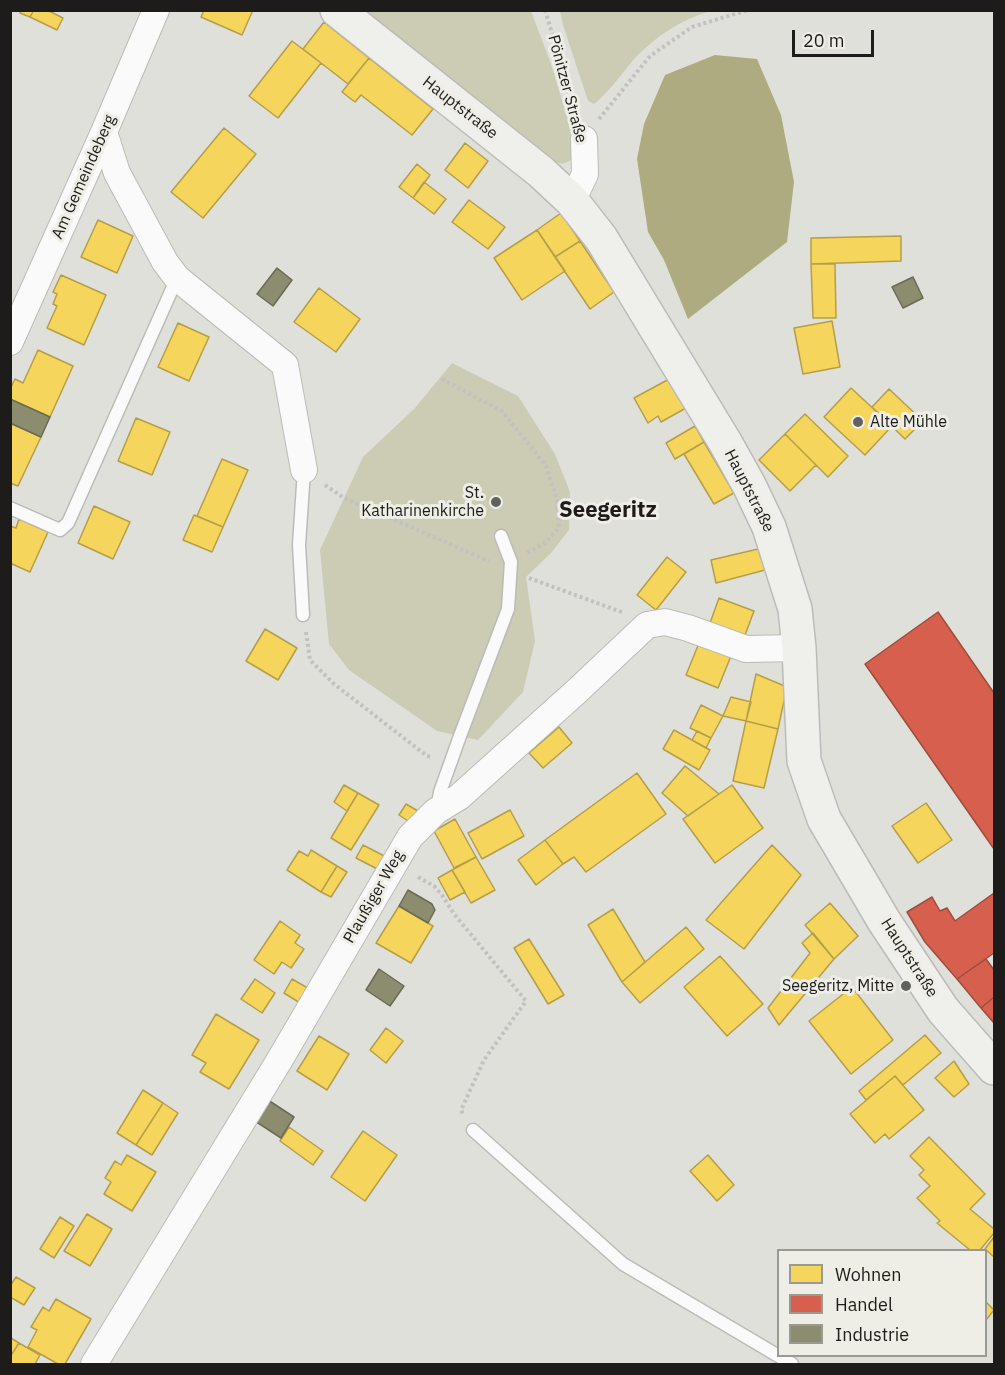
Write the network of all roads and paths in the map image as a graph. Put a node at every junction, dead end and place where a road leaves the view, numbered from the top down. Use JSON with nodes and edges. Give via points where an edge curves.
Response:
{"nodes":[{"id":1,"x":156,"y":10,"type":"edge"},
{"id":2,"x":337,"y":10,"type":"edge"},
{"id":3,"x":748,"y":10,"type":"edge"},
{"id":4,"x":547,"y":12,"type":"edge"},
{"id":5,"x":104,"y":132,"type":"junction"},
{"id":6,"x":584,"y":139,"type":"junction"},
{"id":7,"x":572,"y":201,"type":"junction"},
{"id":8,"x":177,"y":278,"type":"junction"},
{"id":9,"x":10,"y":342,"type":"edge"},
{"id":10,"x":442,"y":379,"type":"dead end"},
{"id":11,"x":304,"y":470,"type":"junction"},
{"id":12,"x":10,"y":508,"type":"edge"},
{"id":13,"x":501,"y":536,"type":"dead end"},
{"id":14,"x":511,"y":562,"type":"junction"},
{"id":15,"x":526,"y":577,"type":"dead end"},
{"id":16,"x":303,"y":615,"type":"joint"},
{"id":17,"x":630,"y":615,"type":"dead end"},
{"id":18,"x":800,"y":648,"type":"junction"},
{"id":19,"x":452,"y":759,"type":"junction"},
{"id":20,"x":436,"y":811,"type":"junction"},
{"id":21,"x":394,"y":863,"type":"junction"},
{"id":22,"x":994,"y":1068,"type":"edge"},
{"id":23,"x":473,"y":1130,"type":"joint"},
{"id":24,"x":777,"y":1356,"type":"edge"},
{"id":25,"x":779,"y":1357,"type":"edge"},
{"id":26,"x":94,"y":1365,"type":"edge"},
{"id":27,"x":792,"y":1365,"type":"edge"}],
"edges":[{"from":1,"to":5,"type":"street","name":"Am Gemeindeberg"},
{"from":2,"to":7,"type":"street","name":"Hauptstraße"},
{"from":3,"to":6,"type":"path","via":[[692,27],[650,56]]},
{"from":4,"to":6,"type":"path","name":"Pönitzer Straße"},
{"from":5,"to":8,"type":"street","via":[[117,173]]},
{"from":5,"to":9,"type":"street","name":"Am Gemeindeberg"},
{"from":6,"to":7,"type":"street","name":"Pönitzer Straße","via":[[585,174]]},
{"from":7,"to":18,"type":"street","name":"Hauptstraße","via":[[601,238],[749,485],[770,528],[795,609]]},
{"from":8,"to":11,"type":"street","via":[[285,365]]},
{"from":8,"to":12,"type":"lane","via":[[68,523],[60,530]]},
{"from":10,"to":14,"type":"path","via":[[502,411],[546,466],[557,499],[559,528],[545,543]]},
{"from":11,"to":14,"type":"path","via":[[344,498],[488,561]]},
{"from":11,"to":16,"type":"lane","via":[[299,545]]},
{"from":13,"to":14,"type":"lane"},
{"from":14,"to":19,"type":"lane","via":[[508,609]]},
{"from":15,"to":17,"type":"path"},
{"from":16,"to":19,"type":"path","via":[[310,660],[334,684],[428,756]]},
{"from":18,"to":20,"type":"street","name":"Plaußiger Weg","via":[[746,649],[665,622],[646,625],[459,797]]},
{"from":18,"to":22,"type":"street","name":"Hauptstraße","via":[[804,761],[824,819],[944,1010]]},
{"from":19,"to":20,"type":"lane"},
{"from":20,"to":21,"type":"street","name":"Plaußiger Weg","via":[[410,837]]},
{"from":21,"to":23,"type":"path","via":[[442,894],[526,1001],[484,1059],[461,1110]]},
{"from":21,"to":26,"type":"street","name":"Plaußiger Weg"},
{"from":23,"to":24,"type":"lane","via":[[623,1264]]},
{"from":25,"to":27,"type":"lane"}]}
